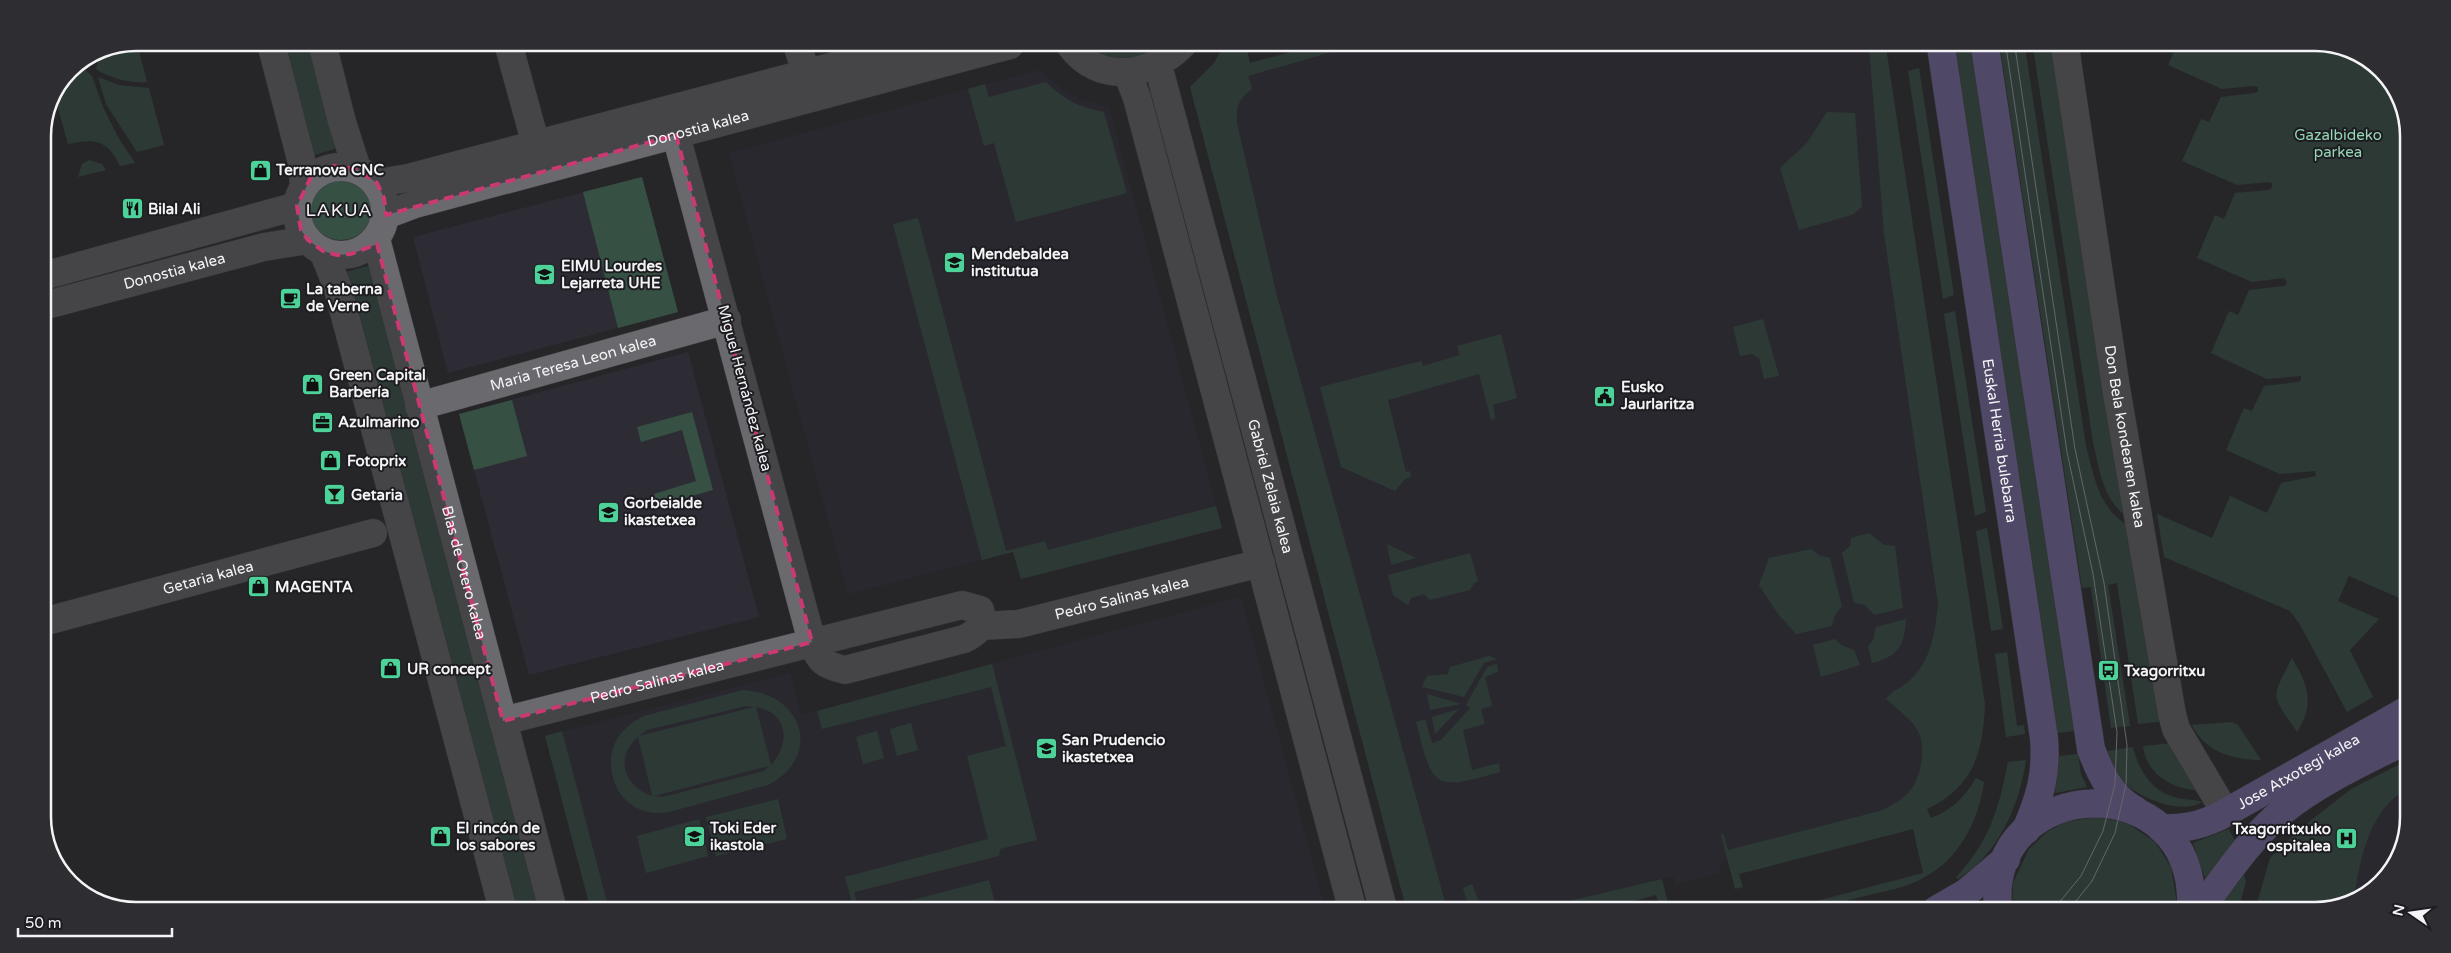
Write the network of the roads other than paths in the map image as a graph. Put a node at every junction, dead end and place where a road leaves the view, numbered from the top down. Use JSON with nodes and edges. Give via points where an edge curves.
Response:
{"nodes":[{"id":1,"x":273,"y":51,"type":"edge"},
{"id":2,"x":324,"y":51,"type":"edge"},
{"id":3,"x":510,"y":51,"type":"edge"},
{"id":4,"x":799,"y":51,"type":"edge"},
{"id":5,"x":891,"y":51,"type":"edge"},
{"id":6,"x":984,"y":51,"type":"edge"},
{"id":7,"x":1077,"y":51,"type":"edge"},
{"id":8,"x":1175,"y":51,"type":"edge"},
{"id":9,"x":1942,"y":51,"type":"edge"},
{"id":10,"x":1987,"y":51,"type":"edge"},
{"id":11,"x":2066,"y":51,"type":"edge"},
{"id":12,"x":1158,"y":65,"type":"junction"},
{"id":13,"x":1127,"y":72,"type":"junction"},
{"id":14,"x":806,"y":73,"type":"junction"},
{"id":15,"x":676,"y":135,"type":"junction"},
{"id":16,"x":536,"y":145,"type":"junction"},
{"id":17,"x":367,"y":176,"type":"junction"},
{"id":18,"x":300,"y":196,"type":"junction"},
{"id":19,"x":381,"y":227,"type":"junction"},
{"id":20,"x":315,"y":246,"type":"junction"},
{"id":21,"x":51,"y":274,"type":"edge"},
{"id":22,"x":51,"y":304,"type":"edge"},
{"id":23,"x":727,"y":320,"type":"junction"},
{"id":24,"x":419,"y":406,"type":"junction"},
{"id":25,"x":373,"y":533,"type":"dead end"},
{"id":26,"x":1261,"y":563,"type":"junction"},
{"id":27,"x":51,"y":620,"type":"edge"},
{"id":28,"x":812,"y":642,"type":"junction"},
{"id":29,"x":2400,"y":714,"type":"edge"},
{"id":30,"x":503,"y":721,"type":"junction"},
{"id":31,"x":2400,"y":743,"type":"edge"},
{"id":32,"x":2135,"y":810,"type":"junction"},
{"id":33,"x":2225,"y":812,"type":"junction"},
{"id":34,"x":2161,"y":828,"type":"junction"},
{"id":35,"x":2026,"y":830,"type":"junction"},
{"id":36,"x":2006,"y":859,"type":"junction"},
{"id":37,"x":501,"y":902,"type":"edge"},
{"id":38,"x":551,"y":902,"type":"edge"},
{"id":39,"x":1350,"y":902,"type":"edge"},
{"id":40,"x":1381,"y":902,"type":"edge"},
{"id":41,"x":1949,"y":902,"type":"edge"},
{"id":42,"x":1998,"y":902,"type":"edge"},
{"id":43,"x":2191,"y":902,"type":"edge"},
{"id":44,"x":2206,"y":902,"type":"edge"}],
"edges":[{"from":1,"to":18,"type":"street","via":[[302,163]]},
{"from":2,"to":17,"type":"street","via":[[342,122]]},
{"from":3,"to":16,"type":"street"},
{"from":4,"to":14,"type":"street"},
{"from":5,"to":14,"type":"street","name":"Donostia kalea"},
{"from":6,"to":15,"type":"street","name":"Donostia kalea"},
{"from":7,"to":13,"type":"street","via":[[1091,63],[1108,70]]},
{"from":8,"to":12,"type":"street"},
{"from":9,"to":35,"type":"main road","name":"Euskal Herria bulebarra","via":[[2044,738],[2046,769]]},
{"from":10,"to":32,"type":"main road","via":[[2091,748],[2105,781],[2123,804]]},
{"from":11,"to":33,"type":"street","name":"Don Bela kondearen kalea","via":[[2116,388],[2176,729]]},
{"from":12,"to":13,"type":"street"},
{"from":12,"to":40,"type":"street","name":"Gabriel Zelaia kalea"},
{"from":13,"to":26,"type":"street","name":"Gabriel Zelaia kalea","via":[[1137,98]]},
{"from":14,"to":16,"type":"street","name":"Donostia kalea"},
{"from":15,"to":19,"type":"street","name":"Donostia kalea","via":[[420,202]]},
{"from":15,"to":23,"type":"street","name":"Miguel Hernández kalea"},
{"from":16,"to":17,"type":"street","name":"Donostia kalea","via":[[408,178]]},
{"from":17,"to":18,"type":"street","via":[[333,166],[312,177]]},
{"from":17,"to":19,"type":"street","via":[[384,198]]},
{"from":18,"to":20,"type":"street","via":[[299,224]]},
{"from":18,"to":21,"type":"street","name":"Donostia kalea"},
{"from":19,"to":20,"type":"street","via":[[365,249],[351,254],[337,255]]},
{"from":19,"to":24,"type":"street","name":"Blas de Otero kalea"},
{"from":20,"to":22,"type":"street","name":"Donostia kalea","via":[[264,247]]},
{"from":20,"to":37,"type":"street","via":[[334,275]]},
{"from":23,"to":24,"type":"street","name":"Maria Teresa Leon kalea"},
{"from":23,"to":28,"type":"street","name":"Miguel Hernández kalea"},
{"from":24,"to":30,"type":"street","name":"Blas de Otero kalea"},
{"from":25,"to":27,"type":"street","name":"Getaria kalea"},
{"from":26,"to":28,"type":"street","name":"Pedro Salinas kalea","via":[[1019,624],[981,626],[980,610],[962,605]]},
{"from":26,"to":39,"type":"street","name":"Gabriel Zelaia kalea"},
{"from":28,"to":30,"type":"street","name":"Pedro Salinas kalea"},
{"from":29,"to":33,"type":"main road","name":"Jose Atxotegi kalea"},
{"from":30,"to":38,"type":"street","name":"Blas de Otero kalea"},
{"from":31,"to":44,"type":"main road","name":"Jose Atxotegi kalea","via":[[2325,783],[2285,810],[2244,851]]},
{"from":32,"to":34,"type":"main road"},
{"from":32,"to":35,"type":"main road","via":[[2112,803],[2074,804],[2049,814]]},
{"from":33,"to":34,"type":"main road","name":"Jose Atxotegi kalea","via":[[2200,825],[2183,829]]},
{"from":34,"to":43,"type":"main road","via":[[2173,842],[2189,874]]},
{"from":35,"to":36,"type":"main road"},
{"from":36,"to":41,"type":"main road"},
{"from":36,"to":42,"type":"main road","via":[[1998,887]]}]}
